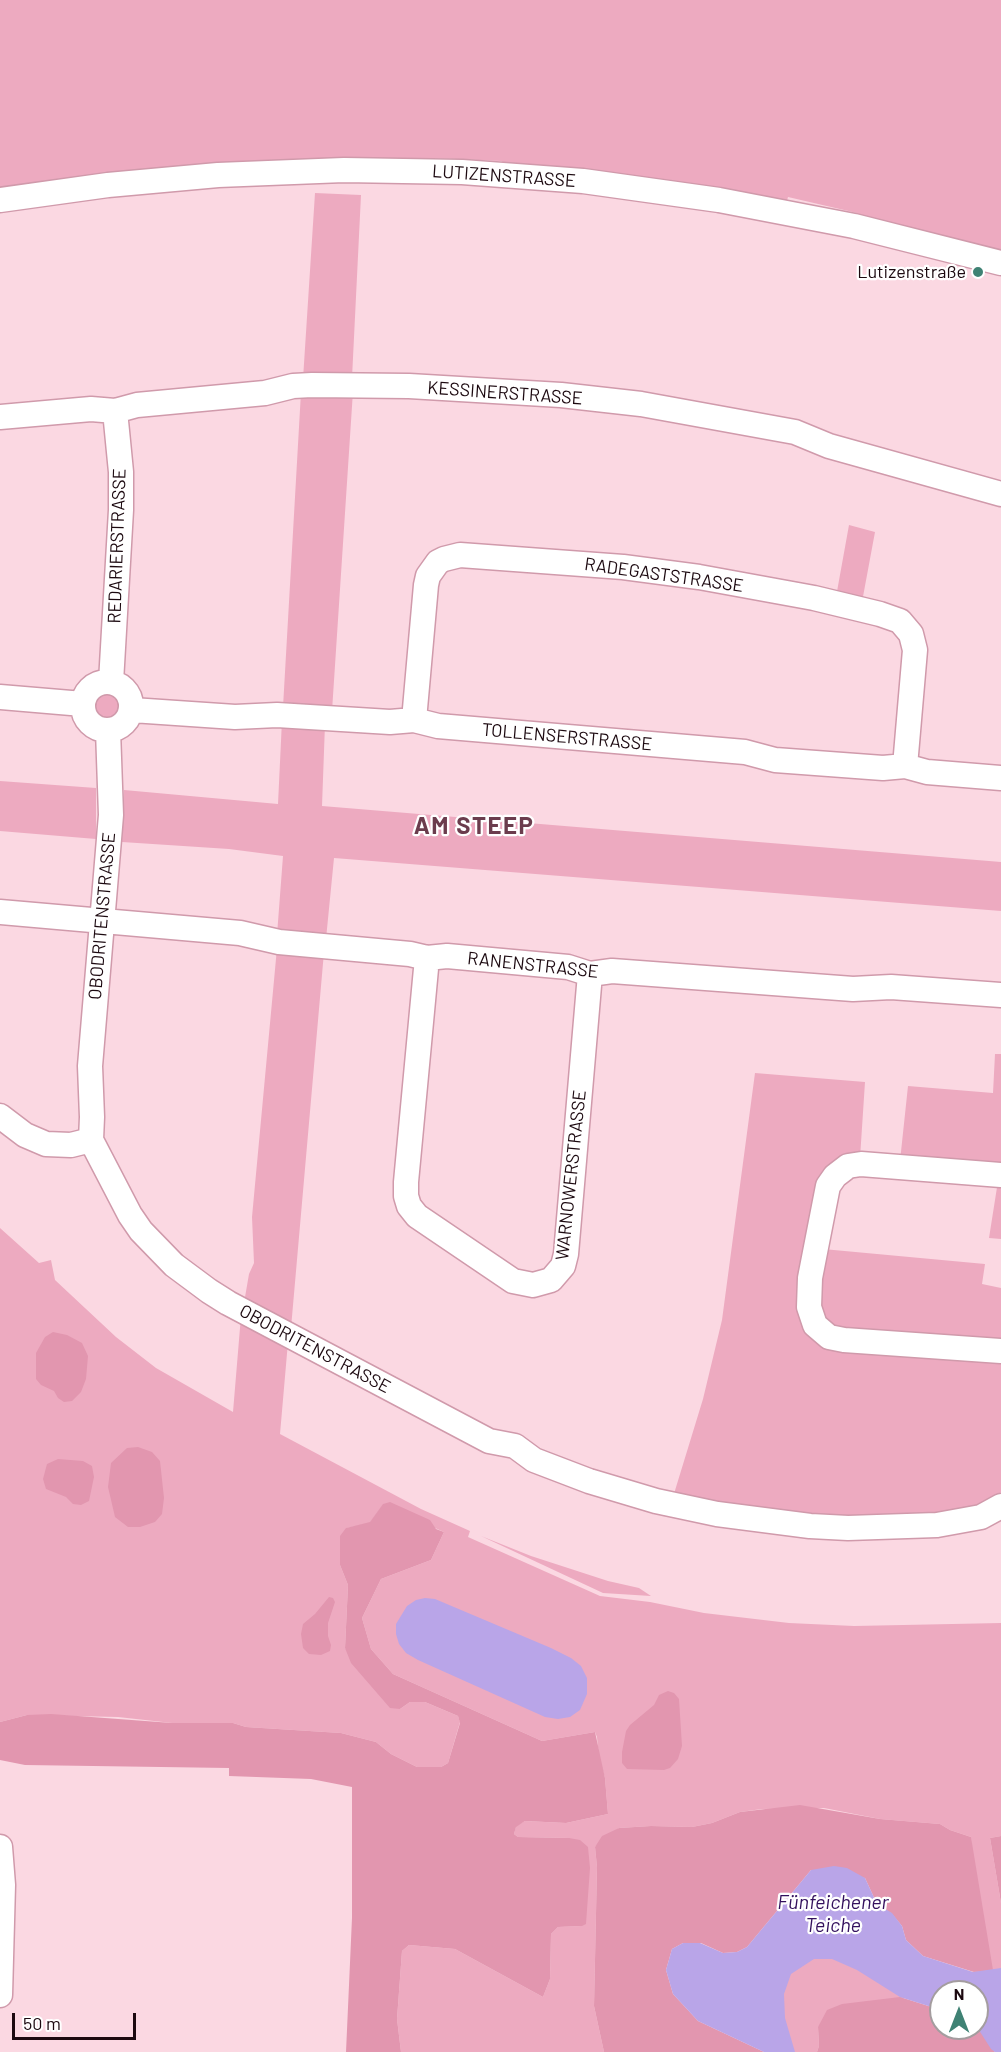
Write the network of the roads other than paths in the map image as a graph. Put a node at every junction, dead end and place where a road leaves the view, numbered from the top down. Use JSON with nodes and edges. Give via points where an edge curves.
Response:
{"nodes":[{"id":1,"x":0,"y":200,"type":"edge"},
{"id":2,"x":1001,"y":263,"type":"edge"},
{"id":3,"x":116,"y":411,"type":"junction"},
{"id":4,"x":0,"y":417,"type":"edge"},
{"id":5,"x":1001,"y":494,"type":"edge"},
{"id":6,"x":111,"y":682,"type":"junction"},
{"id":7,"x":0,"y":697,"type":"edge"},
{"id":8,"x":83,"y":704,"type":"junction"},
{"id":9,"x":132,"y":710,"type":"junction"},
{"id":10,"x":414,"y":720,"type":"junction"},
{"id":11,"x":108,"y":730,"type":"junction"},
{"id":12,"x":905,"y":766,"type":"junction"},
{"id":13,"x":1001,"y":778,"type":"edge"},
{"id":14,"x":0,"y":912,"type":"edge"},
{"id":15,"x":102,"y":921,"type":"junction"},
{"id":16,"x":427,"y":958,"type":"junction"},
{"id":17,"x":590,"y":974,"type":"junction"},
{"id":18,"x":1001,"y":995,"type":"edge"},
{"id":19,"x":0,"y":1116,"type":"edge"},
{"id":20,"x":91,"y":1140,"type":"junction"},
{"id":21,"x":1001,"y":1175,"type":"edge"},
{"id":22,"x":1001,"y":1351,"type":"edge"},
{"id":23,"x":1001,"y":1506,"type":"edge"},
{"id":24,"x":0,"y":1848,"type":"edge"},
{"id":25,"x":0,"y":1995,"type":"edge"}],
"edges":[{"from":1,"to":2,"type":"street","name":"LUTIZENSTRASSE","via":[[233,174],[344,170],[462,172],[583,181],[718,200],[854,226]]},
{"from":3,"to":4,"type":"street","name":"KESSINERSTRASSE","via":[[91,409]]},
{"from":3,"to":5,"type":"street","name":"KESSINERSTRASSE","via":[[137,405],[312,385],[561,395],[652,406],[795,432],[829,446]]},
{"from":3,"to":6,"type":"street","name":"REDARIERSTRASSE","via":[[121,510]]},
{"from":6,"to":8,"type":"street","via":[[96,684]]},
{"from":6,"to":9,"type":"street","via":[[125,688]]},
{"from":7,"to":8,"type":"street"},
{"from":8,"to":11,"type":"street","via":[[92,725]]},
{"from":9,"to":10,"type":"street","name":"TOLLENSERSTRASSE","via":[[235,717]]},
{"from":9,"to":11,"type":"street","via":[[126,722]]},
{"from":10,"to":12,"type":"street","name":"TOLLENSERSTRASSE","via":[[438,726],[745,752],[775,760],[883,768]]},
{"from":10,"to":12,"type":"street","name":"RADEGASTSTRASSE","via":[[426,585],[438,562],[460,555],[623,567],[814,598],[900,621],[911,634],[915,650]]},
{"from":11,"to":15,"type":"street","name":"OBODRITENSTRASSE","via":[[111,815]]},
{"from":12,"to":13,"type":"street","name":"TOLLENSERSTRASSE","via":[[927,772]]},
{"from":14,"to":15,"type":"street","name":"RANENSTRASSE"},
{"from":15,"to":16,"type":"street","name":"RANENSTRASSE","via":[[240,933],[279,942]]},
{"from":15,"to":20,"type":"street","name":"OBODRITENSTRASSE","via":[[90,1066]]},
{"from":16,"to":17,"type":"street","name":"RANENSTRASSE","via":[[447,956],[568,967]]},
{"from":16,"to":17,"type":"street","name":"WARNOWERSTRASSE","via":[[406,1182],[409,1206],[417,1216],[513,1281],[533,1285],[551,1280],[563,1266],[566,1254]]},
{"from":17,"to":18,"type":"street","name":"RANENSTRASSE","via":[[612,971]]},
{"from":19,"to":20,"type":"street","via":[[25,1136],[46,1144],[71,1145]]},
{"from":20,"to":23,"type":"street","name":"OBODRITENSTRASSE","via":[[141,1231],[192,1279],[311,1348],[489,1441],[515,1446],[534,1460],[656,1501],[717,1514],[810,1526],[937,1525],[981,1517]]},
{"from":21,"to":22,"type":"street","via":[[848,1166],[828,1186],[808,1307],[815,1325],[829,1336],[844,1340]]},
{"from":24,"to":25,"type":"street"}]}
